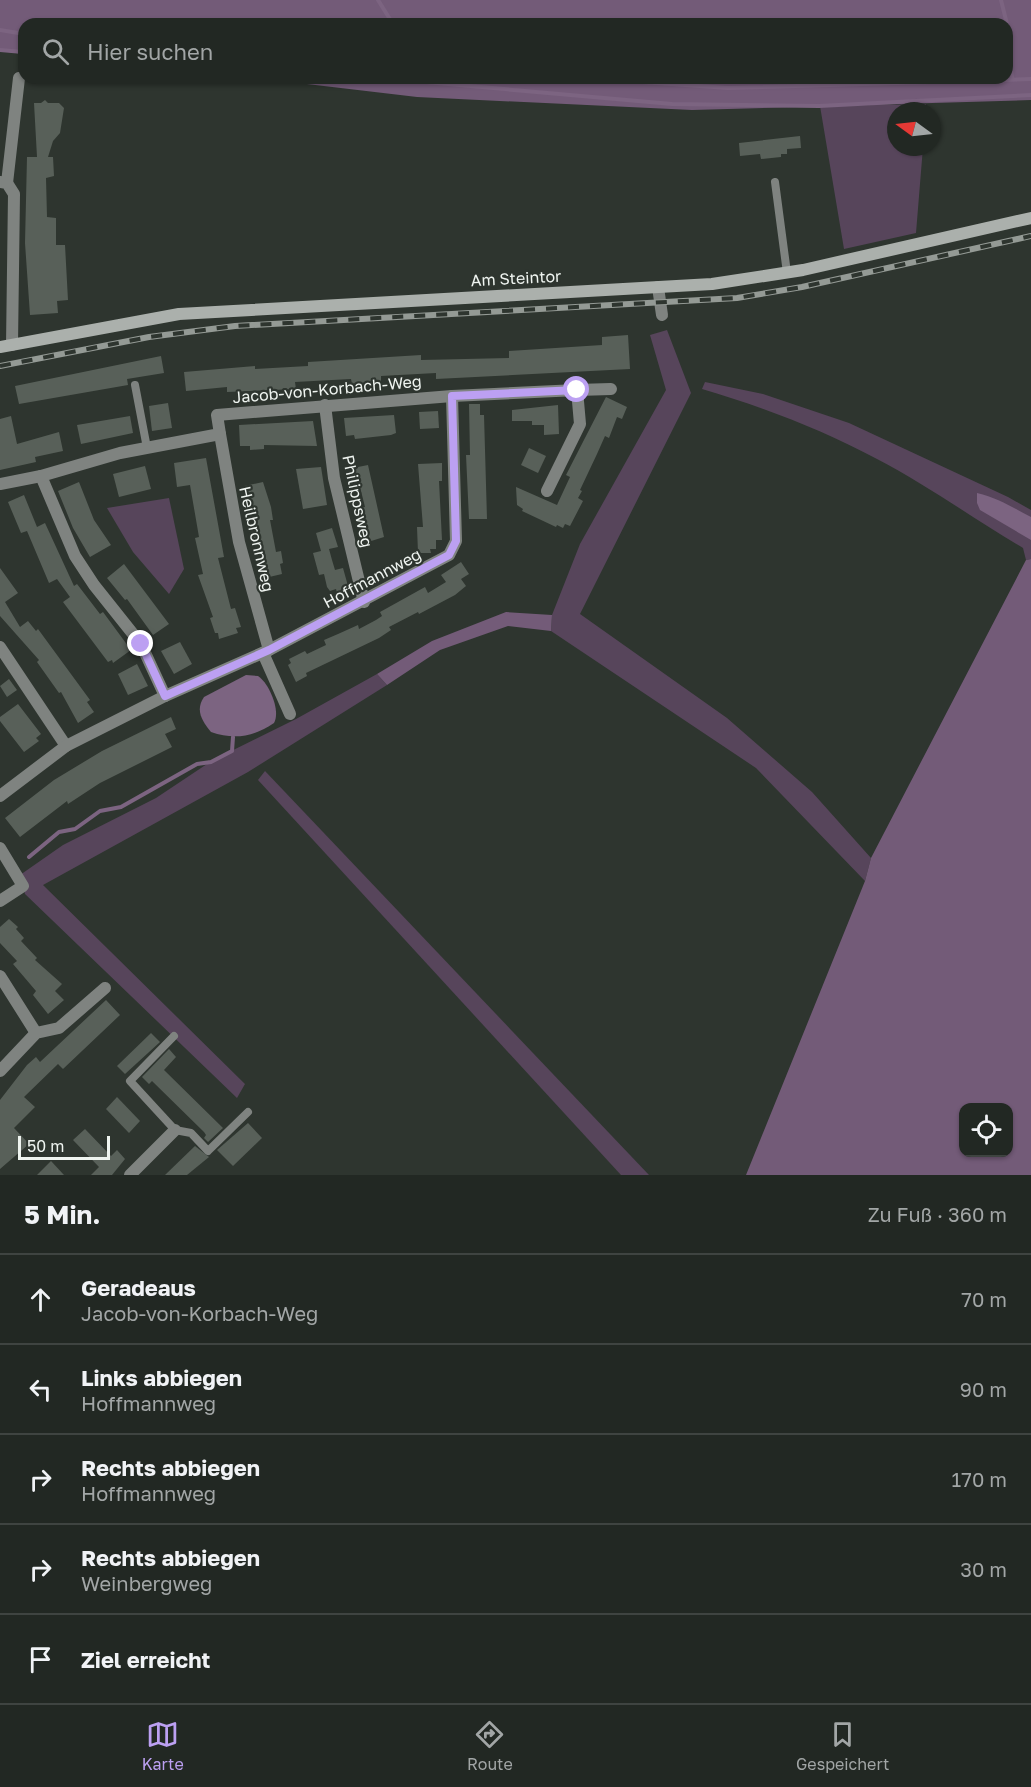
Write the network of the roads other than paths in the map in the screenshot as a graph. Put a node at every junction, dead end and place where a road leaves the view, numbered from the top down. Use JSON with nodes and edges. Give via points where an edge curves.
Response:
{"nodes":[{"id":1,"x":18,"y":84,"type":"edge"},
{"id":2,"x":4,"y":182,"type":"edge"},
{"id":3,"x":774,"y":182,"type":"dead end"},
{"id":4,"x":1031,"y":218,"type":"edge"},
{"id":5,"x":6,"y":269,"type":"edge"},
{"id":6,"x":787,"y":273,"type":"junction"},
{"id":7,"x":658,"y":287,"type":"junction"},
{"id":8,"x":662,"y":315,"type":"dead end"},
{"id":9,"x":6,"y":346,"type":"edge"},
{"id":10,"x":135,"y":385,"type":"dead end"},
{"id":11,"x":611,"y":388,"type":"dead end"},
{"id":12,"x":577,"y":390,"type":"junction"},
{"id":13,"x":452,"y":396,"type":"junction"},
{"id":14,"x":325,"y":405,"type":"junction"},
{"id":15,"x":220,"y":434,"type":"junction"},
{"id":16,"x":147,"y":448,"type":"junction"},
{"id":17,"x":41,"y":476,"type":"junction"},
{"id":18,"x":0,"y":484,"type":"edge"},
{"id":19,"x":547,"y":491,"type":"dead end"},
{"id":20,"x":364,"y":602,"type":"junction"},
{"id":21,"x":0,"y":647,"type":"edge"},
{"id":22,"x":266,"y":652,"type":"junction"},
{"id":23,"x":165,"y":696,"type":"junction"},
{"id":24,"x":290,"y":714,"type":"dead end"},
{"id":25,"x":66,"y":746,"type":"junction"},
{"id":26,"x":0,"y":796,"type":"edge"},
{"id":27,"x":0,"y":848,"type":"edge"},
{"id":28,"x":0,"y":902,"type":"edge"},
{"id":29,"x":0,"y":976,"type":"edge"},
{"id":30,"x":105,"y":988,"type":"dead end"},
{"id":31,"x":36,"y":1033,"type":"junction"},
{"id":32,"x":174,"y":1036,"type":"dead end"},
{"id":33,"x":0,"y":1071,"type":"edge"},
{"id":34,"x":248,"y":1112,"type":"dead end"},
{"id":35,"x":175,"y":1130,"type":"junction"},
{"id":36,"x":130,"y":1175,"type":"edge"}],
"edges":[{"from":1,"to":2,"type":"street"},
{"from":2,"to":5,"type":"street","via":[[14,194]]},
{"from":3,"to":6,"type":"lane"},
{"from":4,"to":6,"type":"street","name":"Am Steintor"},
{"from":5,"to":9,"type":"street"},
{"from":6,"to":7,"type":"street","name":"Am Steintor"},
{"from":7,"to":8,"type":"street"},
{"from":7,"to":9,"type":"street","name":"Am Steintor","via":[[179,314]]},
{"from":10,"to":16,"type":"lane"},
{"from":11,"to":12,"type":"street","name":"Jacob-von-Korbach-Weg"},
{"from":12,"to":13,"type":"street","name":"Jacob-von-Korbach-Weg"},
{"from":12,"to":19,"type":"street","via":[[580,424]]},
{"from":13,"to":14,"type":"street","name":"Jacob-von-Korbach-Weg"},
{"from":13,"to":20,"type":"street","name":"Hoffmannweg","via":[[456,541],[449,555]]},
{"from":14,"to":15,"type":"street","name":"Jacob-von-Korbach-Weg","via":[[217,415]]},
{"from":14,"to":20,"type":"street","name":"Philippsweg","via":[[334,478]]},
{"from":15,"to":16,"type":"street"},
{"from":15,"to":22,"type":"street","name":"Heilbronnweg","via":[[238,542]]},
{"from":16,"to":17,"type":"street"},
{"from":17,"to":18,"type":"street"},
{"from":17,"to":23,"type":"street","via":[[75,556],[141,644]]},
{"from":20,"to":22,"type":"street","name":"Hoffmannweg"},
{"from":21,"to":25,"type":"street"},
{"from":22,"to":23,"type":"street","name":"Hoffmannweg"},
{"from":22,"to":24,"type":"street"},
{"from":23,"to":25,"type":"street","name":"Hoffmannweg"},
{"from":25,"to":26,"type":"street","name":"Hoffmannweg"},
{"from":27,"to":28,"type":"street","via":[[23,886]]},
{"from":29,"to":31,"type":"street"},
{"from":30,"to":31,"type":"street","via":[[59,1028]]},
{"from":31,"to":33,"type":"street"},
{"from":32,"to":35,"type":"lane","via":[[130,1081]]},
{"from":34,"to":35,"type":"lane","via":[[208,1151],[191,1133]]},
{"from":35,"to":36,"type":"street"}]}
